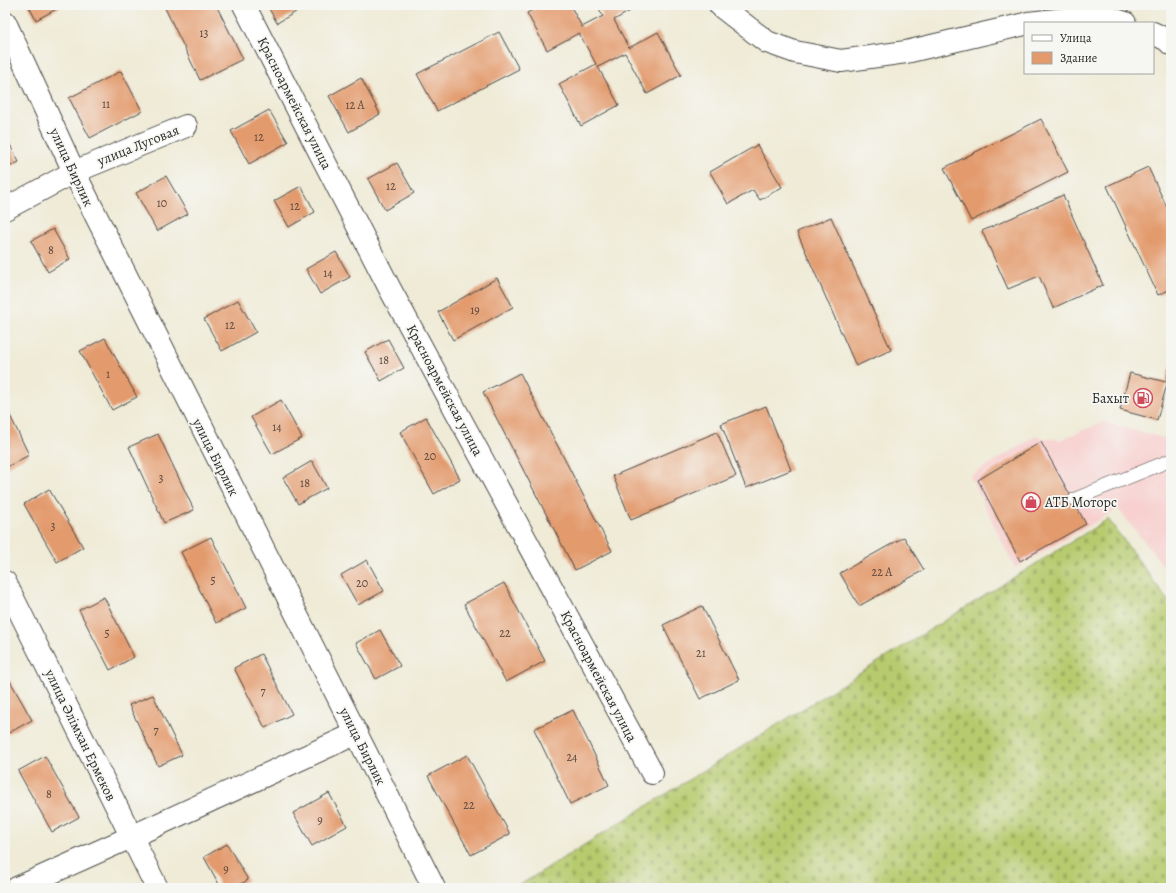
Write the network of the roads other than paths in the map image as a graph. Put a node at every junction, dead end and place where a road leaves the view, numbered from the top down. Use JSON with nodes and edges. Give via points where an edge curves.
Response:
{"nodes":[{"id":1,"x":244,"y":5,"type":"edge"},
{"id":2,"x":720,"y":5,"type":"edge"},
{"id":3,"x":5,"y":22,"type":"edge"},
{"id":4,"x":1036,"y":22,"type":"edge"},
{"id":5,"x":1122,"y":22,"type":"edge"},
{"id":6,"x":1024,"y":23,"type":"edge"},
{"id":7,"x":1154,"y":34,"type":"edge"},
{"id":8,"x":1171,"y":44,"type":"edge"},
{"id":9,"x":186,"y":126,"type":"dead end"},
{"id":10,"x":74,"y":172,"type":"junction"},
{"id":11,"x":5,"y":209,"type":"edge"},
{"id":12,"x":1171,"y":460,"type":"edge"},
{"id":13,"x":1075,"y":499,"type":"dead end"},
{"id":14,"x":5,"y":582,"type":"edge"},
{"id":15,"x":357,"y":733,"type":"junction"},
{"id":16,"x":652,"y":773,"type":"dead end"},
{"id":17,"x":131,"y":837,"type":"junction"},
{"id":18,"x":16,"y":888,"type":"edge"},
{"id":19,"x":157,"y":888,"type":"edge"},
{"id":20,"x":434,"y":888,"type":"edge"}],
"edges":[{"from":1,"to":16,"type":"street","name":"Красноармейская улица","via":[[390,289]]},
{"from":2,"to":6,"type":"street","via":[[767,42],[795,52],[841,61],[906,52]]},
{"from":3,"to":10,"type":"street","name":"улица Бирлик"},
{"from":4,"to":5,"type":"street","via":[[1107,17]]},
{"from":7,"to":8,"type":"street"},
{"from":9,"to":10,"type":"street","name":"улица Луговая"},
{"from":10,"to":11,"type":"street","name":"улица Луговая"},
{"from":10,"to":15,"type":"street","name":"улица Бирлик"},
{"from":12,"to":13,"type":"lane"},
{"from":14,"to":17,"type":"street","name":"улица Әлімхан Ермеков"},
{"from":15,"to":17,"type":"street"},
{"from":15,"to":20,"type":"street","name":"улица Бирлик"},
{"from":17,"to":18,"type":"street"},
{"from":17,"to":19,"type":"street","name":"улица Әлімхан Ермеков"}]}
